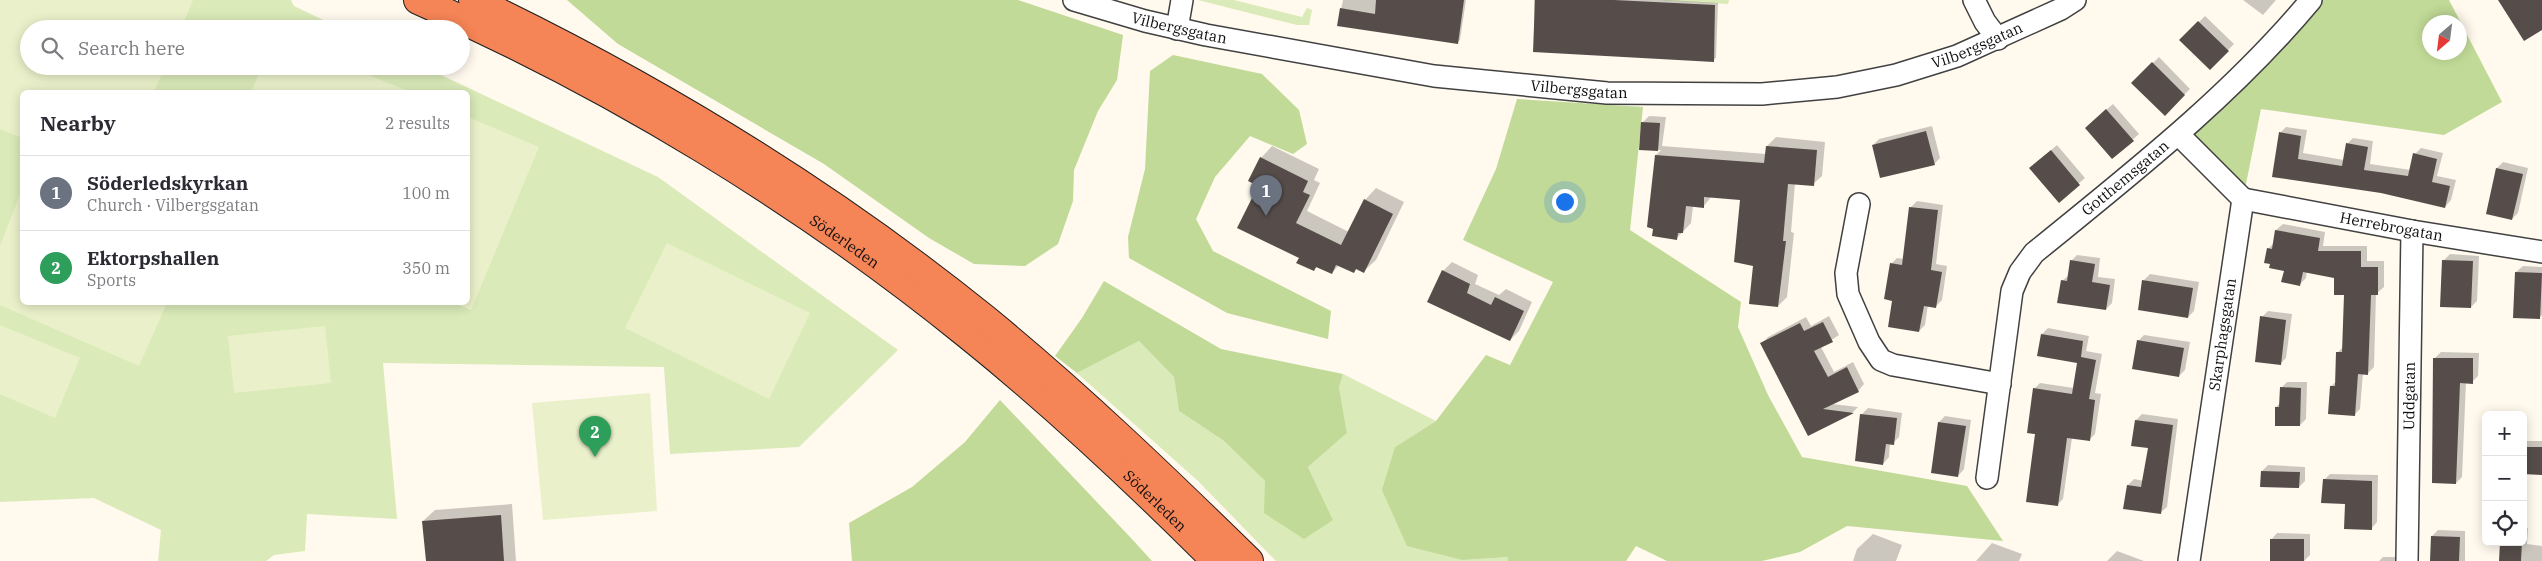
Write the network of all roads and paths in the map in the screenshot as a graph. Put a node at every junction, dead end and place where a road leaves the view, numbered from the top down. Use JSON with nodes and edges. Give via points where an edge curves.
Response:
{"nodes":[{"id":1,"x":418,"y":0,"type":"edge"},
{"id":2,"x":473,"y":0,"type":"edge"},
{"id":3,"x":1074,"y":0,"type":"edge"},
{"id":4,"x":1182,"y":0,"type":"edge"},
{"id":5,"x":1974,"y":0,"type":"edge"},
{"id":6,"x":2075,"y":0,"type":"edge"},
{"id":7,"x":2311,"y":0,"type":"edge"},
{"id":8,"x":460,"y":20,"type":"edge"},
{"id":9,"x":470,"y":25,"type":"edge"},
{"id":10,"x":1178,"y":29,"type":"junction"},
{"id":11,"x":1998,"y":39,"type":"junction"},
{"id":12,"x":2179,"y":135,"type":"junction"},
{"id":13,"x":2243,"y":199,"type":"junction"},
{"id":14,"x":1858,"y":204,"type":"dead end"},
{"id":15,"x":2412,"y":231,"type":"junction"},
{"id":16,"x":2542,"y":252,"type":"edge"},
{"id":17,"x":2000,"y":384,"type":"junction"},
{"id":18,"x":1987,"y":478,"type":"dead end"},
{"id":19,"x":1216,"y":561,"type":"edge"},
{"id":20,"x":1249,"y":561,"type":"edge"},
{"id":21,"x":2189,"y":561,"type":"edge"},
{"id":22,"x":2407,"y":561,"type":"edge"}],
"edges":[{"from":1,"to":8,"type":"highway","name":"Söderleden"},
{"from":2,"to":20,"type":"highway","name":"Söderleden","via":[[544,34],[689,113],[774,166],[910,261],[1055,380]]},
{"from":3,"to":10,"type":"street","name":"Vilbergsgatan"},
{"from":4,"to":10,"type":"street"},
{"from":5,"to":11,"type":"street"},
{"from":6,"to":11,"type":"street","name":"Vilbergsgatan"},
{"from":7,"to":12,"type":"street","name":"Gotthemsgatan","via":[[2265,51]]},
{"from":9,"to":19,"type":"highway","name":"Söderleden","via":[[535,56],[678,134],[766,187],[869,258],[969,335],[1042,398]]},
{"from":10,"to":11,"type":"street","name":"Vilbergsgatan","via":[[1434,76],[1607,93],[1762,94],[1837,87],[1896,75]]},
{"from":12,"to":13,"type":"street"},
{"from":12,"to":17,"type":"street","name":"Gotthemsgatan","via":[[2034,253],[2020,272],[2012,291]]},
{"from":13,"to":15,"type":"street","name":"Herrebrogatan"},
{"from":13,"to":21,"type":"street","name":"Skarphagsgatan"},
{"from":14,"to":17,"type":"street","via":[[1846,273],[1848,294],[1869,342],[1881,360],[1893,365]]},
{"from":15,"to":16,"type":"street","name":"Herrebrogatan"},
{"from":15,"to":22,"type":"street","name":"Uddgatan"},
{"from":17,"to":18,"type":"street","name":"Gotthemsgatan"}]}
